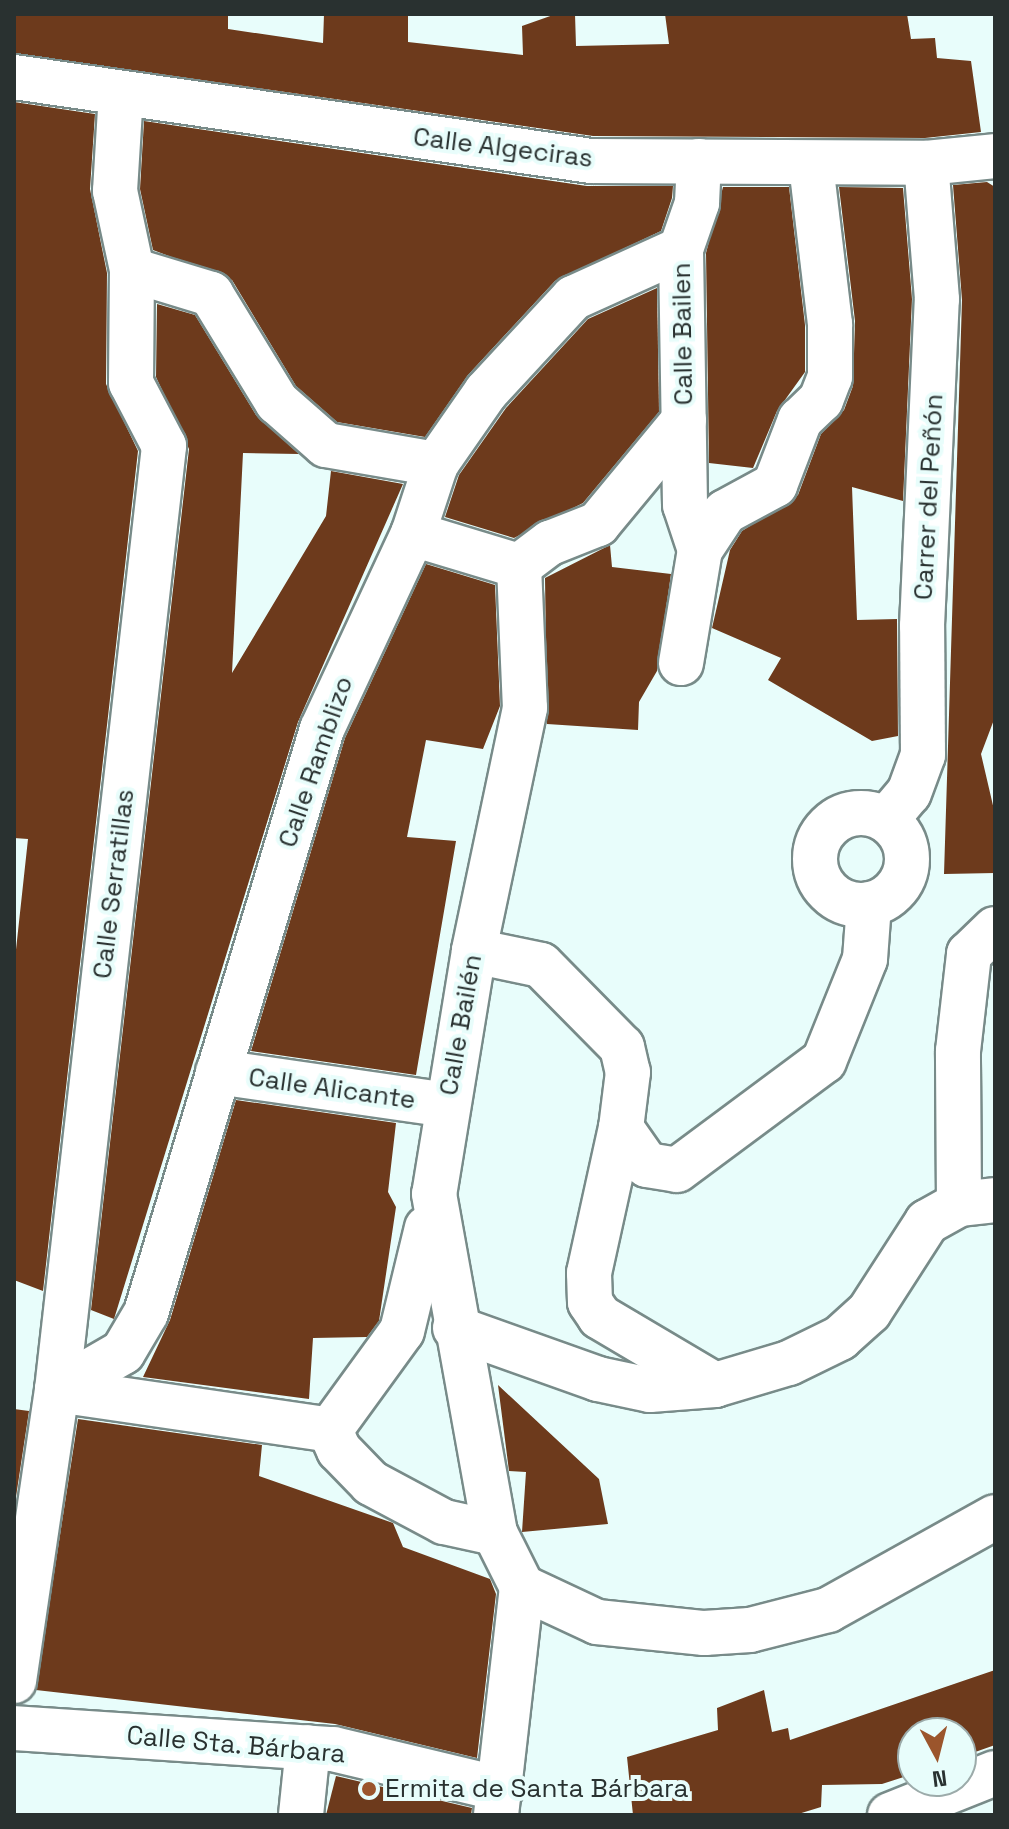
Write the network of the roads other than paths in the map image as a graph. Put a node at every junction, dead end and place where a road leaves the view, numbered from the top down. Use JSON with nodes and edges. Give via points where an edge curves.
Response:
{"nodes":[{"id":1,"x":14,"y":77,"type":"edge"},
{"id":2,"x":121,"y":94,"type":"junction"},
{"id":3,"x":995,"y":156,"type":"edge"},
{"id":4,"x":699,"y":161,"type":"junction"},
{"id":5,"x":926,"y":163,"type":"junction"},
{"id":6,"x":811,"y":164,"type":"junction"},
{"id":7,"x":681,"y":249,"type":"junction"},
{"id":8,"x":132,"y":270,"type":"junction"},
{"id":9,"x":684,"y":420,"type":"junction"},
{"id":10,"x":436,"y":464,"type":"junction"},
{"id":11,"x":413,"y":534,"type":"junction"},
{"id":12,"x":700,"y":550,"type":"junction"},
{"id":13,"x":519,"y":566,"type":"junction"},
{"id":14,"x":681,"y":663,"type":"dead end"},
{"id":15,"x":886,"y":820,"type":"junction"},
{"id":16,"x":869,"y":904,"type":"junction"},
{"id":17,"x":995,"y":929,"type":"edge"},
{"id":18,"x":474,"y":951,"type":"junction"},
{"id":19,"x":218,"y":1072,"type":"junction"},
{"id":20,"x":447,"y":1105,"type":"junction"},
{"id":21,"x":621,"y":1128,"type":"junction"},
{"id":22,"x":434,"y":1194,"type":"junction"},
{"id":23,"x":977,"y":1202,"type":"edge"},
{"id":24,"x":455,"y":1328,"type":"junction"},
{"id":25,"x":715,"y":1385,"type":"junction"},
{"id":26,"x":57,"y":1390,"type":"junction"},
{"id":27,"x":330,"y":1430,"type":"junction"},
{"id":28,"x":995,"y":1517,"type":"edge"},
{"id":29,"x":495,"y":1533,"type":"junction"},
{"id":30,"x":522,"y":1587,"type":"junction"},
{"id":31,"x":14,"y":1681,"type":"edge"},
{"id":32,"x":14,"y":1728,"type":"edge"},
{"id":33,"x":308,"y":1747,"type":"junction"},
{"id":34,"x":995,"y":1773,"type":"edge"},
{"id":35,"x":977,"y":1782,"type":"edge"},
{"id":36,"x":944,"y":1797,"type":"edge"},
{"id":37,"x":959,"y":1797,"type":"edge"},
{"id":38,"x":499,"y":1802,"type":"edge"},
{"id":39,"x":995,"y":1814,"type":"edge"},
{"id":40,"x":301,"y":1815,"type":"edge"},
{"id":41,"x":890,"y":1815,"type":"edge"}],
"edges":[{"from":1,"to":2,"type":"street","name":"Calle Algeciras"},
{"from":2,"to":4,"type":"street","name":"Calle Algeciras","via":[[563,158]]},
{"from":2,"to":8,"type":"street","name":"Calle Serratillas","via":[[115,191]]},
{"from":3,"to":5,"type":"street","name":"Calle Algeciras"},
{"from":4,"to":6,"type":"street","name":"Calle Algeciras"},
{"from":4,"to":7,"type":"street","via":[[697,203]]},
{"from":5,"to":6,"type":"street","name":"Calle Algeciras"},
{"from":5,"to":15,"type":"street","name":"Carrer del Peñón","via":[[937,299],[922,626],[923,755],[909,793]]},
{"from":6,"to":12,"type":"street","via":[[830,377],[815,407],[800,420],[775,485],[725,512]]},
{"from":7,"to":9,"type":"street","name":"Calle Bailen"},
{"from":7,"to":10,"type":"street","name":"Calle Ramblizo","via":[[573,298],[486,392]]},
{"from":8,"to":10,"type":"street","via":[[211,294],[277,402],[326,445]]},
{"from":8,"to":26,"type":"street","name":"Calle Serratillas","via":[[131,383],[164,446]]},
{"from":9,"to":12,"type":"street","name":"Calle Bailen","via":[[685,505]]},
{"from":9,"to":13,"type":"street","name":"Calle Bailen","via":[[598,524],[550,543]]},
{"from":10,"to":11,"type":"street","name":"Calle Ramblizo"},
{"from":11,"to":13,"type":"street"},
{"from":11,"to":19,"type":"street","name":"Calle Ramblizo","via":[[322,729]]},
{"from":12,"to":14,"type":"street","name":"Calle Bailen"},
{"from":13,"to":18,"type":"street","name":"Calle Bailén","via":[[525,708]]},
{"from":15,"to":16,"type":"street","via":[[904,842],[906,873],[888,897]]},
{"from":15,"to":16,"type":"street","via":[[869,813],[839,819],[827,829],[815,857],[817,873],[834,896]]},
{"from":16,"to":21,"type":"street","via":[[865,959],[824,1061],[677,1170],[647,1165]]},
{"from":17,"to":23,"type":"street","via":[[969,954],[958,1051]]},
{"from":18,"to":20,"type":"street","name":"Calle Bailén"},
{"from":18,"to":21,"type":"street","via":[[541,965],[622,1047],[628,1072]]},
{"from":19,"to":20,"type":"street","name":"Calle Alicante"},
{"from":19,"to":26,"type":"street","name":"Calle Ramblizo","via":[[146,1313],[123,1352]]},
{"from":20,"to":22,"type":"street","name":"Calle Bailén"},
{"from":21,"to":25,"type":"street","via":[[589,1273],[590,1302],[600,1317]]},
{"from":22,"to":24,"type":"street","name":"Calle Bailén"},
{"from":22,"to":27,"type":"street","via":[[402,1331]]},
{"from":23,"to":25,"type":"street","via":[[927,1222],[869,1312],[846,1333],[789,1363]]},
{"from":24,"to":25,"type":"street","via":[[598,1379],[650,1390]]},
{"from":24,"to":29,"type":"street","name":"Calle Bailén"},
{"from":26,"to":27,"type":"street"},
{"from":26,"to":31,"type":"street","name":"Calle Serratillas"},
{"from":27,"to":29,"type":"street","via":[[339,1450],[371,1483],[444,1522]]},
{"from":28,"to":30,"type":"street","via":[[828,1610],[750,1630],[704,1633],[597,1622]]},
{"from":29,"to":30,"type":"street","name":"Calle Bailén"},
{"from":30,"to":38,"type":"street"},
{"from":32,"to":33,"type":"street","name":"Calle Sta. Bárbara"},
{"from":33,"to":38,"type":"street","name":"Calle Sta. Bárbara"},
{"from":33,"to":40,"type":"street"},
{"from":34,"to":35,"type":"street"},
{"from":36,"to":41,"type":"street"},
{"from":37,"to":39,"type":"street"}]}
